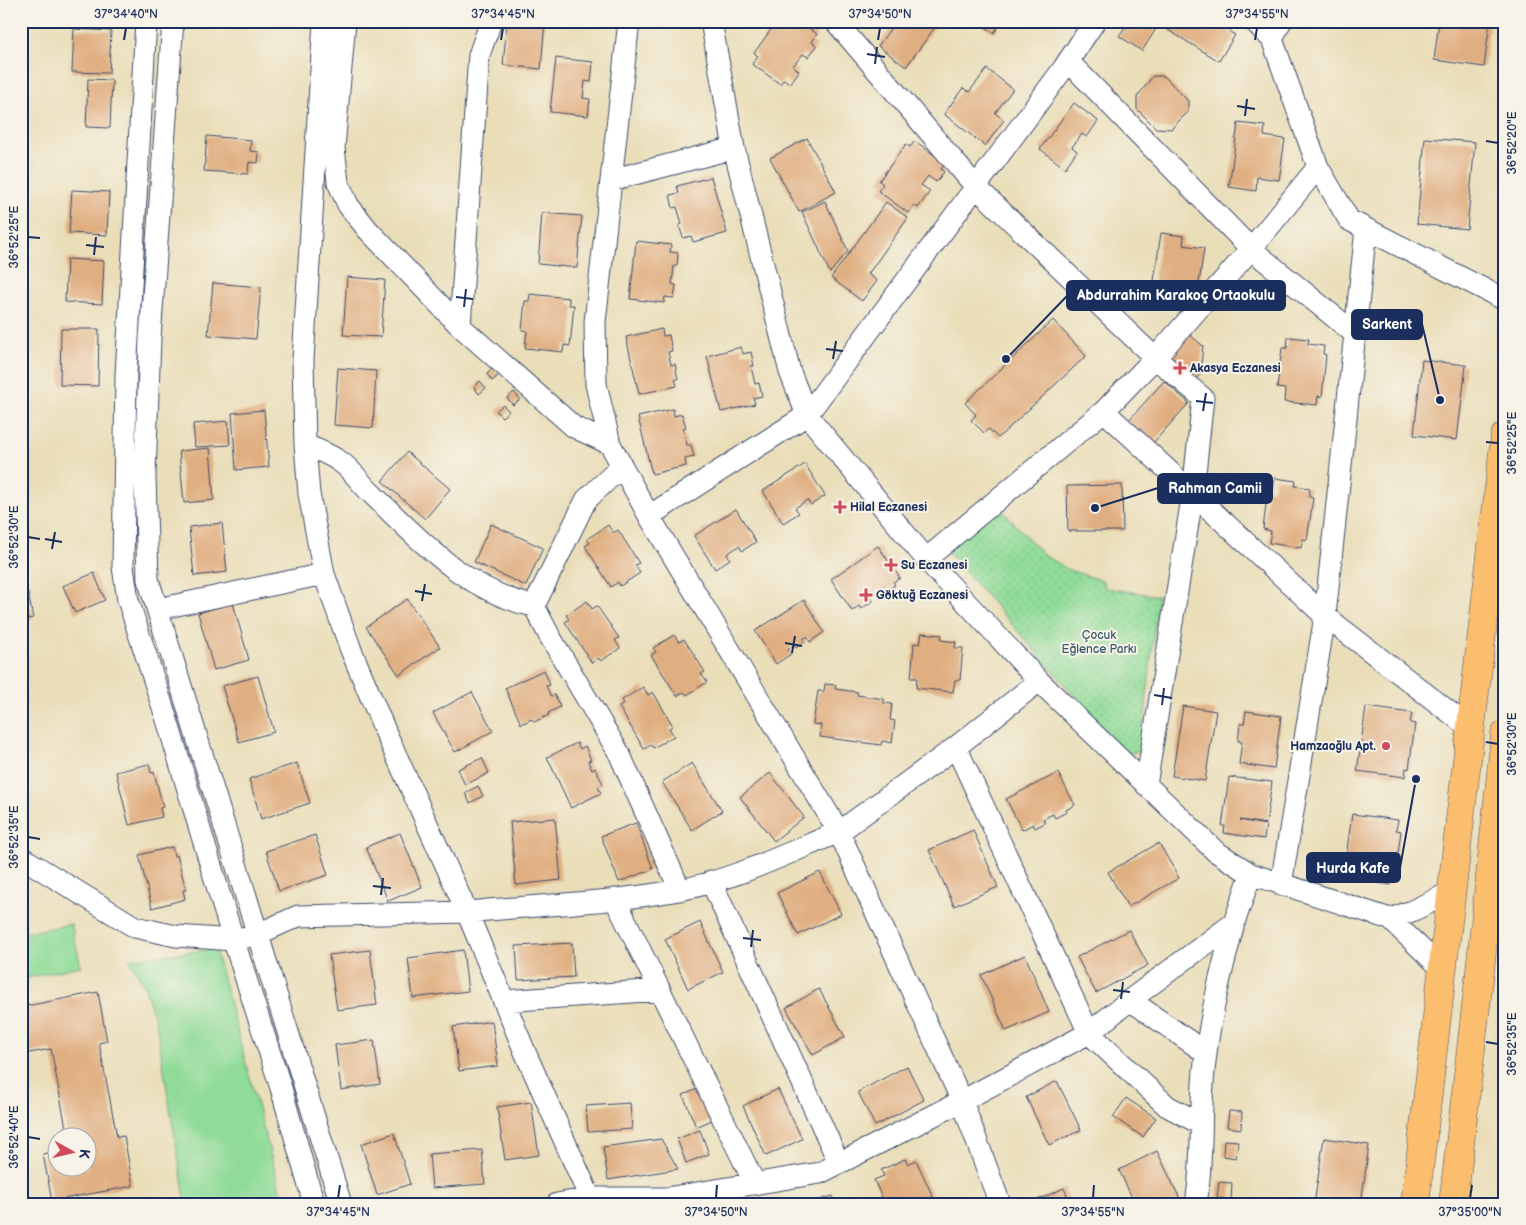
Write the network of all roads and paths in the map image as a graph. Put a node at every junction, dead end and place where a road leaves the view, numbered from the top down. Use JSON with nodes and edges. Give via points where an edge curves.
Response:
{"nodes":[{"id":1,"x":146,"y":21,"type":"edge"},
{"id":2,"x":173,"y":21,"type":"edge"},
{"id":3,"x":324,"y":21,"type":"edge"},
{"id":4,"x":345,"y":21,"type":"edge"},
{"id":5,"x":491,"y":21,"type":"edge"},
{"id":6,"x":629,"y":21,"type":"edge"},
{"id":7,"x":711,"y":21,"type":"edge"},
{"id":8,"x":835,"y":21,"type":"edge"},
{"id":9,"x":1095,"y":21,"type":"edge"},
{"id":10,"x":1254,"y":21,"type":"edge"},
{"id":11,"x":1276,"y":30,"type":"edge"},
{"id":12,"x":1068,"y":61,"type":"junction"},
{"id":13,"x":734,"y":148,"type":"junction"},
{"id":14,"x":1318,"y":167,"type":"junction"},
{"id":15,"x":611,"y":180,"type":"junction"},
{"id":16,"x":976,"y":187,"type":"junction"},
{"id":17,"x":1366,"y":229,"type":"junction"},
{"id":18,"x":1251,"y":249,"type":"junction"},
{"id":19,"x":1505,"y":300,"type":"edge"},
{"id":20,"x":460,"y":326,"type":"junction"},
{"id":21,"x":1354,"y":333,"type":"junction"},
{"id":22,"x":1155,"y":358,"type":"junction"},
{"id":23,"x":1104,"y":411,"type":"junction"},
{"id":24,"x":807,"y":415,"type":"junction"},
{"id":25,"x":1505,"y":436,"type":"edge"},
{"id":26,"x":610,"y":444,"type":"junction"},
{"id":27,"x":305,"y":445,"type":"junction"},
{"id":28,"x":622,"y":466,"type":"junction"},
{"id":29,"x":1193,"y":492,"type":"junction"},
{"id":30,"x":649,"y":516,"type":"junction"},
{"id":31,"x":926,"y":559,"type":"junction"},
{"id":32,"x":324,"y":574,"type":"junction"},
{"id":33,"x":534,"y":606,"type":"junction"},
{"id":34,"x":158,"y":609,"type":"junction"},
{"id":35,"x":1325,"y":616,"type":"junction"},
{"id":36,"x":1039,"y":681,"type":"junction"},
{"id":37,"x":1470,"y":728,"type":"junction"},
{"id":38,"x":1505,"y":734,"type":"edge"},
{"id":39,"x":956,"y":747,"type":"junction"},
{"id":40,"x":1146,"y":784,"type":"junction"},
{"id":41,"x":840,"y":832,"type":"junction"},
{"id":42,"x":21,"y":857,"type":"edge"},
{"id":43,"x":1251,"y":874,"type":"junction"},
{"id":44,"x":711,"y":881,"type":"junction"},
{"id":45,"x":1281,"y":885,"type":"junction"},
{"id":46,"x":680,"y":890,"type":"junction"},
{"id":47,"x":1451,"y":892,"type":"junction"},
{"id":48,"x":615,"y":899,"type":"junction"},
{"id":49,"x":467,"y":912,"type":"junction"},
{"id":50,"x":1390,"y":919,"type":"junction"},
{"id":51,"x":1234,"y":923,"type":"junction"},
{"id":52,"x":258,"y":934,"type":"junction"},
{"id":53,"x":234,"y":940,"type":"junction"},
{"id":54,"x":1442,"y":969,"type":"junction"},
{"id":55,"x":660,"y":990,"type":"junction"},
{"id":56,"x":1130,"y":1000,"type":"junction"},
{"id":57,"x":504,"y":1001,"type":"junction"},
{"id":58,"x":1088,"y":1033,"type":"junction"},
{"id":59,"x":1206,"y":1053,"type":"junction"},
{"id":60,"x":962,"y":1101,"type":"junction"},
{"id":61,"x":1202,"y":1124,"type":"junction"},
{"id":62,"x":839,"y":1163,"type":"junction"},
{"id":63,"x":755,"y":1184,"type":"junction"},
{"id":64,"x":590,"y":1198,"type":"junction"},
{"id":65,"x":667,"y":1201,"type":"edge"},
{"id":66,"x":314,"y":1204,"type":"edge"},
{"id":67,"x":341,"y":1204,"type":"edge"},
{"id":68,"x":557,"y":1204,"type":"edge"},
{"id":69,"x":1000,"y":1204,"type":"edge"},
{"id":70,"x":1196,"y":1204,"type":"edge"},
{"id":71,"x":1415,"y":1204,"type":"edge"},
{"id":72,"x":1453,"y":1204,"type":"edge"}],
"edges":[{"from":1,"to":53,"type":"street","via":[[126,375],[123,567],[128,600]]},
{"from":2,"to":34,"type":"street","via":[[150,338],[145,475],[148,580]]},
{"from":3,"to":27,"type":"street","via":[[303,360]]},
{"from":4,"to":20,"type":"street","via":[[334,148],[338,182],[348,205],[368,230]]},
{"from":5,"to":20,"type":"street","via":[[479,55]]},
{"from":6,"to":15,"type":"street"},
{"from":7,"to":13,"type":"street"},
{"from":8,"to":16,"type":"street"},
{"from":9,"to":12,"type":"street"},
{"from":10,"to":11,"type":"street"},
{"from":11,"to":14,"type":"street"},
{"from":12,"to":16,"type":"street"},
{"from":12,"to":18,"type":"street"},
{"from":13,"to":15,"type":"street"},
{"from":13,"to":24,"type":"street","via":[[790,372]]},
{"from":14,"to":17,"type":"street","via":[[1349,220]]},
{"from":14,"to":18,"type":"street"},
{"from":15,"to":26,"type":"street","via":[[595,322],[596,384]]},
{"from":16,"to":22,"type":"street"},
{"from":16,"to":24,"type":"street"},
{"from":17,"to":19,"type":"street"},
{"from":17,"to":21,"type":"street"},
{"from":18,"to":21,"type":"street"},
{"from":18,"to":22,"type":"street"},
{"from":20,"to":26,"type":"street","via":[[574,427]]},
{"from":21,"to":35,"type":"street"},
{"from":22,"to":23,"type":"street"},
{"from":22,"to":29,"type":"street","via":[[1203,398]]},
{"from":23,"to":29,"type":"street"},
{"from":23,"to":31,"type":"street"},
{"from":24,"to":30,"type":"street"},
{"from":24,"to":31,"type":"street"},
{"from":25,"to":37,"type":"main road"},
{"from":26,"to":28,"type":"street"},
{"from":27,"to":32,"type":"street","via":[[309,494]]},
{"from":27,"to":33,"type":"street","via":[[341,462],[421,541],[461,575],[490,592]]},
{"from":28,"to":30,"type":"street"},
{"from":28,"to":33,"type":"street","via":[[586,500]]},
{"from":29,"to":35,"type":"street"},
{"from":29,"to":40,"type":"street"},
{"from":30,"to":41,"type":"street"},
{"from":31,"to":36,"type":"street"},
{"from":32,"to":34,"type":"street"},
{"from":32,"to":49,"type":"street","via":[[350,650]]},
{"from":33,"to":46,"type":"street","via":[[619,753]]},
{"from":34,"to":52,"type":"street"},
{"from":35,"to":37,"type":"street"},
{"from":35,"to":45,"type":"street"},
{"from":36,"to":39,"type":"street"},
{"from":36,"to":40,"type":"street"},
{"from":37,"to":47,"type":"main road"},
{"from":38,"to":72,"type":"main road"},
{"from":39,"to":41,"type":"street"},
{"from":39,"to":58,"type":"street"},
{"from":40,"to":43,"type":"street","via":[[1215,851]]},
{"from":41,"to":44,"type":"street"},
{"from":41,"to":60,"type":"street"},
{"from":42,"to":53,"type":"street","via":[[135,927],[176,936]]},
{"from":43,"to":45,"type":"street"},
{"from":43,"to":51,"type":"street"},
{"from":44,"to":46,"type":"street"},
{"from":44,"to":62,"type":"street"},
{"from":45,"to":50,"type":"street"},
{"from":46,"to":48,"type":"street"},
{"from":47,"to":50,"type":"street"},
{"from":47,"to":54,"type":"main road"},
{"from":48,"to":49,"type":"street"},
{"from":48,"to":55,"type":"street"},
{"from":49,"to":52,"type":"street","via":[[298,916]]},
{"from":49,"to":57,"type":"street"},
{"from":50,"to":54,"type":"street"},
{"from":51,"to":56,"type":"street"},
{"from":51,"to":59,"type":"street"},
{"from":52,"to":53,"type":"street"},
{"from":52,"to":67,"type":"street"},
{"from":53,"to":66,"type":"street"},
{"from":54,"to":71,"type":"main road"},
{"from":55,"to":57,"type":"street"},
{"from":55,"to":63,"type":"street"},
{"from":56,"to":58,"type":"street"},
{"from":56,"to":59,"type":"street"},
{"from":57,"to":64,"type":"street"},
{"from":58,"to":60,"type":"street"},
{"from":58,"to":61,"type":"street","via":[[1167,1106]]},
{"from":59,"to":61,"type":"street"},
{"from":60,"to":62,"type":"street"},
{"from":60,"to":69,"type":"street"},
{"from":61,"to":70,"type":"street"},
{"from":62,"to":63,"type":"street","via":[[820,1173]]},
{"from":63,"to":65,"type":"street"},
{"from":64,"to":65,"type":"street"},
{"from":64,"to":68,"type":"street"}]}
